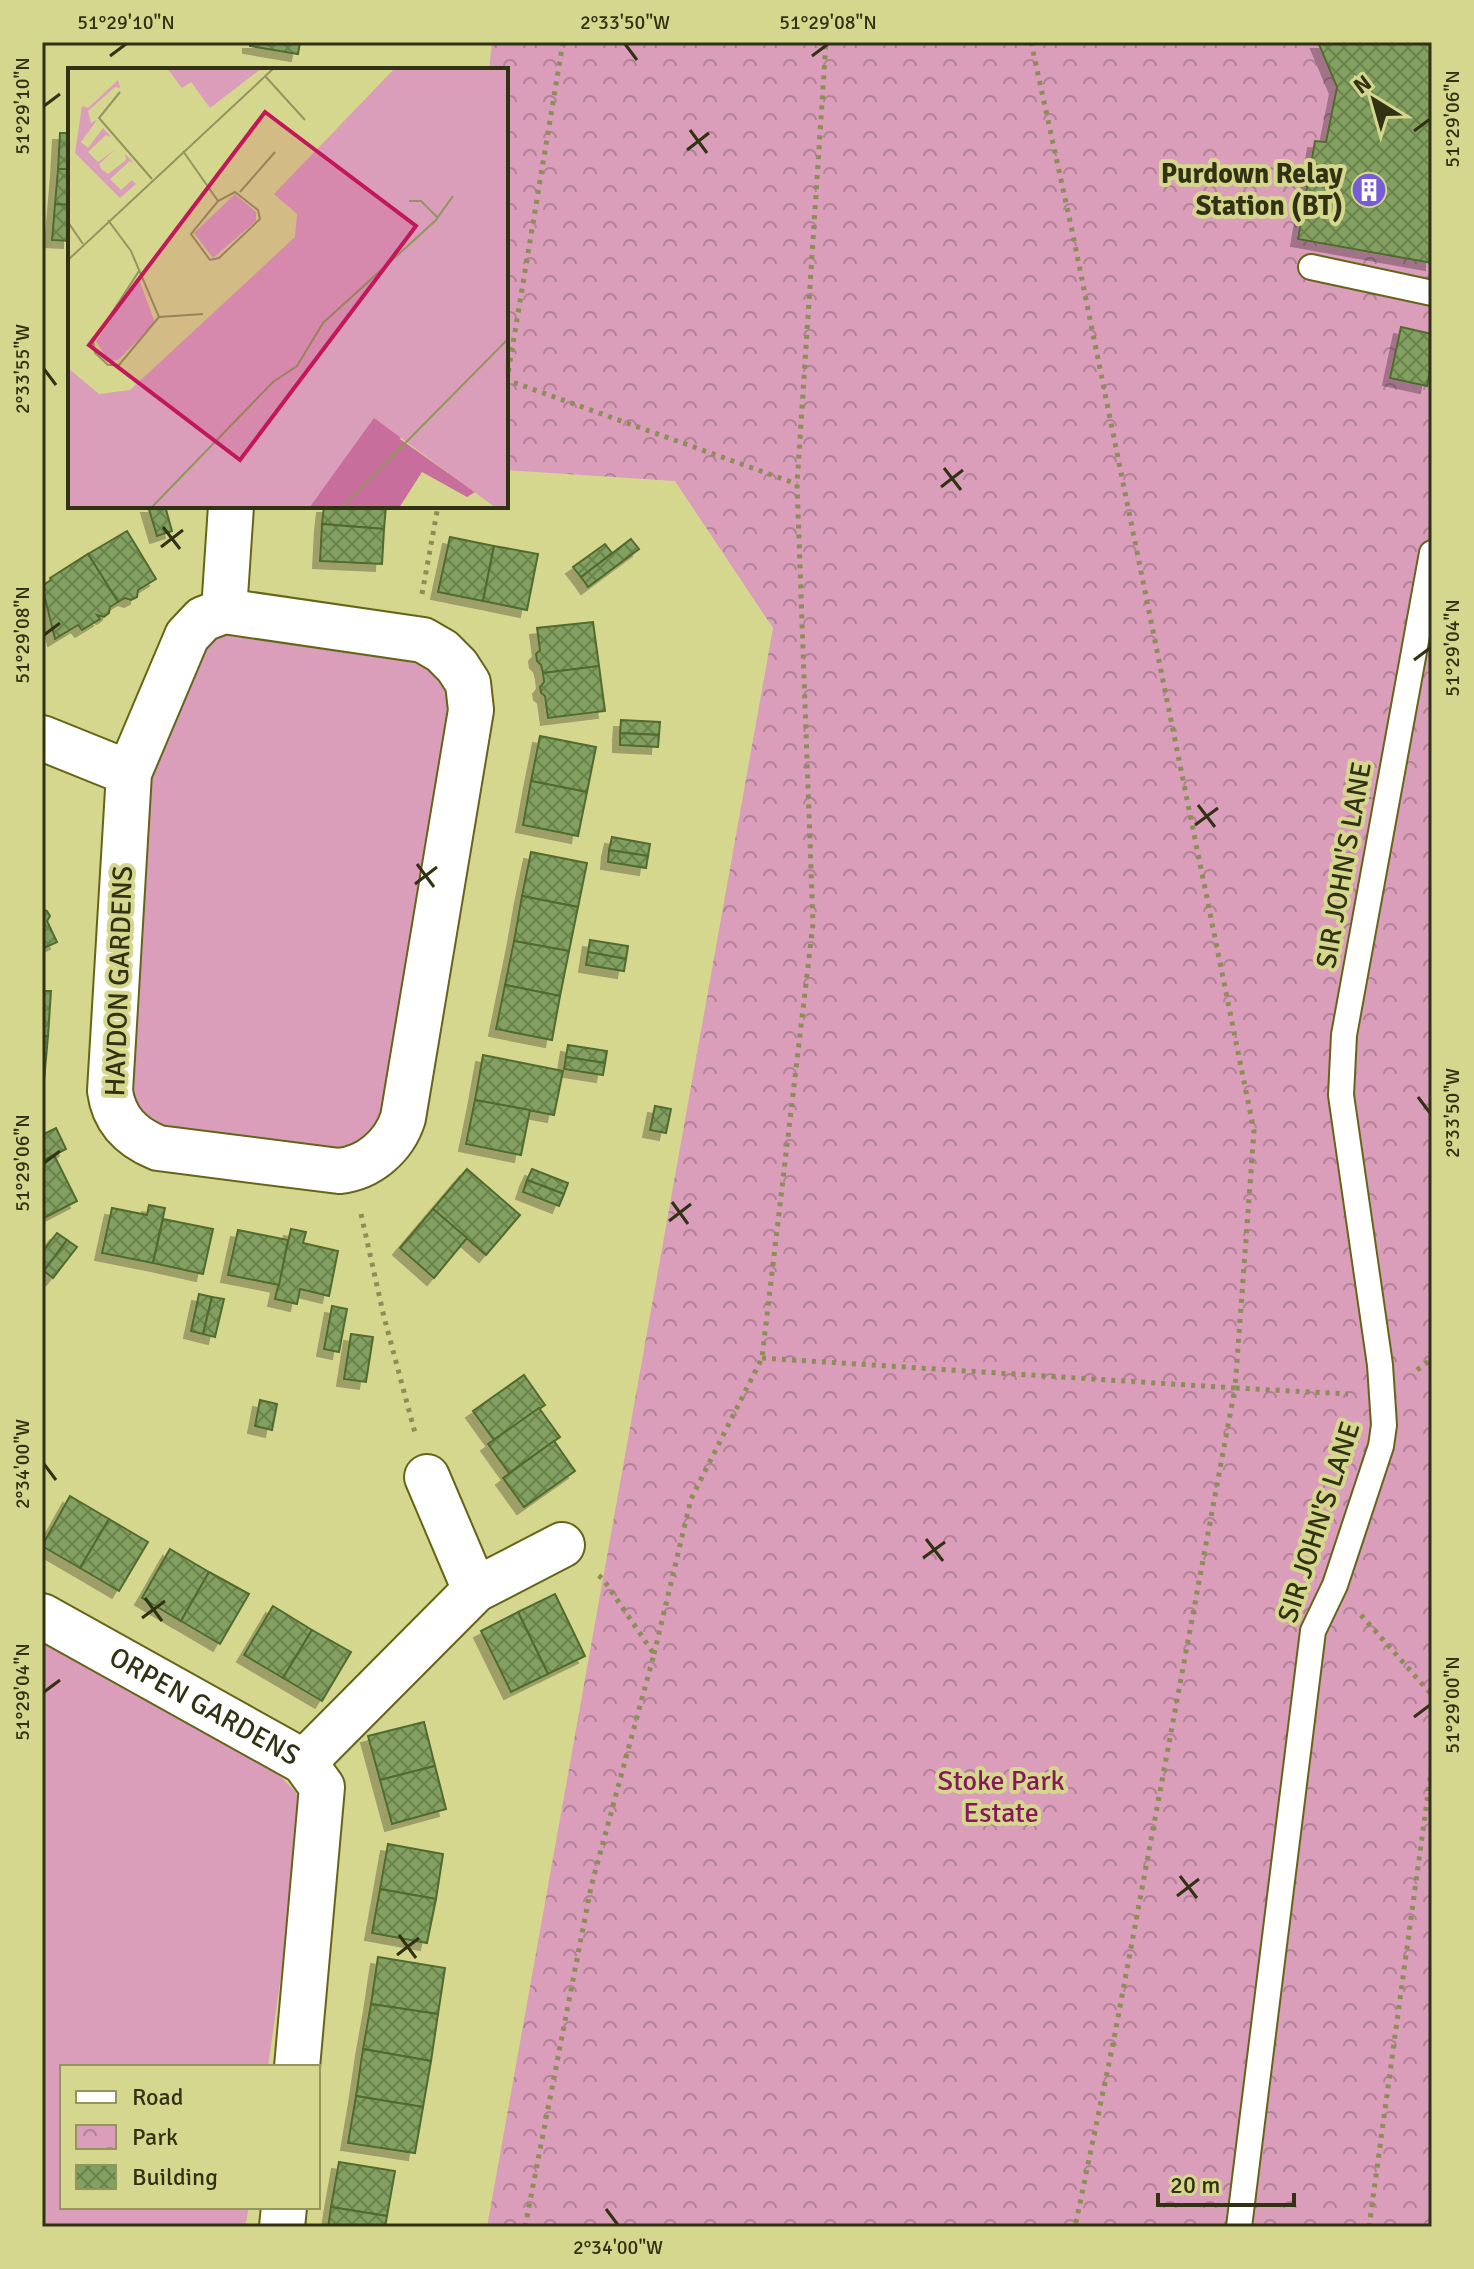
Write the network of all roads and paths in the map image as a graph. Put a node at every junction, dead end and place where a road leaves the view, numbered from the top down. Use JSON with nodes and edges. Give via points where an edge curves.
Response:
{"nodes":[{"id":1,"x":563,"y":42,"type":"edge"},
{"id":2,"x":826,"y":42,"type":"edge"},
{"id":3,"x":1031,"y":42,"type":"edge"},
{"id":4,"x":1311,"y":267,"type":"dead end"},
{"id":5,"x":1432,"y":293,"type":"edge"},
{"id":6,"x":508,"y":368,"type":"edge"},
{"id":7,"x":508,"y":381,"type":"edge"},
{"id":8,"x":797,"y":484,"type":"junction"},
{"id":9,"x":231,"y":508,"type":"edge"},
{"id":10,"x":438,"y":508,"type":"edge"},
{"id":11,"x":1432,"y":553,"type":"edge"},
{"id":12,"x":224,"y":611,"type":"junction"},
{"id":13,"x":414,"y":638,"type":"junction"},
{"id":14,"x":42,"y":738,"type":"edge"},
{"id":15,"x":129,"y":773,"type":"junction"},
{"id":16,"x":351,"y":1170,"type":"junction"},
{"id":17,"x":762,"y":1358,"type":"junction"},
{"id":18,"x":1235,"y":1388,"type":"junction"},
{"id":19,"x":1383,"y":1396,"type":"junction"},
{"id":20,"x":427,"y":1477,"type":"joint"},
{"id":21,"x":562,"y":1545,"type":"dead end"},
{"id":22,"x":603,"y":1579,"type":"dead end"},
{"id":23,"x":1335,"y":1585,"type":"junction"},
{"id":24,"x":475,"y":1590,"type":"junction"},
{"id":25,"x":42,"y":1616,"type":"edge"},
{"id":26,"x":654,"y":1654,"type":"junction"},
{"id":27,"x":1432,"y":1695,"type":"edge"},
{"id":28,"x":304,"y":1762,"type":"junction"},
{"id":29,"x":1432,"y":1764,"type":"edge"},
{"id":30,"x":297,"y":2065,"type":"edge"},
{"id":31,"x":525,"y":2227,"type":"edge"},
{"id":32,"x":1075,"y":2227,"type":"edge"},
{"id":33,"x":1239,"y":2227,"type":"edge"},
{"id":34,"x":1369,"y":2227,"type":"edge"}],
"edges":[{"from":1,"to":6,"type":"path"},
{"from":2,"to":8,"type":"path"},
{"from":3,"to":18,"type":"path","via":[[1254,1131]]},
{"from":4,"to":5,"type":"lane"},
{"from":7,"to":8,"type":"path"},
{"from":8,"to":17,"type":"path","via":[[813,924]]},
{"from":9,"to":12,"type":"street"},
{"from":10,"to":13,"type":"path"},
{"from":11,"to":19,"type":"lane","name":"SIR JOHN'S LANE","via":[[1341,1064]]},
{"from":12,"to":13,"type":"street"},
{"from":12,"to":15,"type":"street","name":"HAYDON GARDENS","via":[[203,619],[187,636]]},
{"from":13,"to":16,"type":"street","via":[[442,651],[457,666],[468,683],[471,710],[403,1118],[393,1140]]},
{"from":14,"to":15,"type":"street"},
{"from":15,"to":16,"type":"street","name":"HAYDON GARDENS","via":[[110,1091],[116,1115],[135,1136],[158,1148]]},
{"from":16,"to":20,"type":"path"},
{"from":17,"to":18,"type":"path"},
{"from":17,"to":26,"type":"path","via":[[691,1499]]},
{"from":18,"to":19,"type":"path"},
{"from":18,"to":32,"type":"path"},
{"from":19,"to":23,"type":"lane","name":"SIR JOHN'S LANE","via":[[1381,1446]]},
{"from":20,"to":24,"type":"street"},
{"from":21,"to":24,"type":"street"},
{"from":22,"to":26,"type":"path"},
{"from":23,"to":27,"type":"path"},
{"from":23,"to":33,"type":"lane","name":"SIR JOHN'S LANE","via":[[1313,1631]]},
{"from":24,"to":28,"type":"street"},
{"from":25,"to":28,"type":"street","name":"ORPEN GARDENS"},
{"from":26,"to":31,"type":"path","via":[[591,1887]]},
{"from":28,"to":30,"type":"street","name":"ORPEN GARDENS","via":[[322,1787]]},
{"from":29,"to":34,"type":"path"}]}
